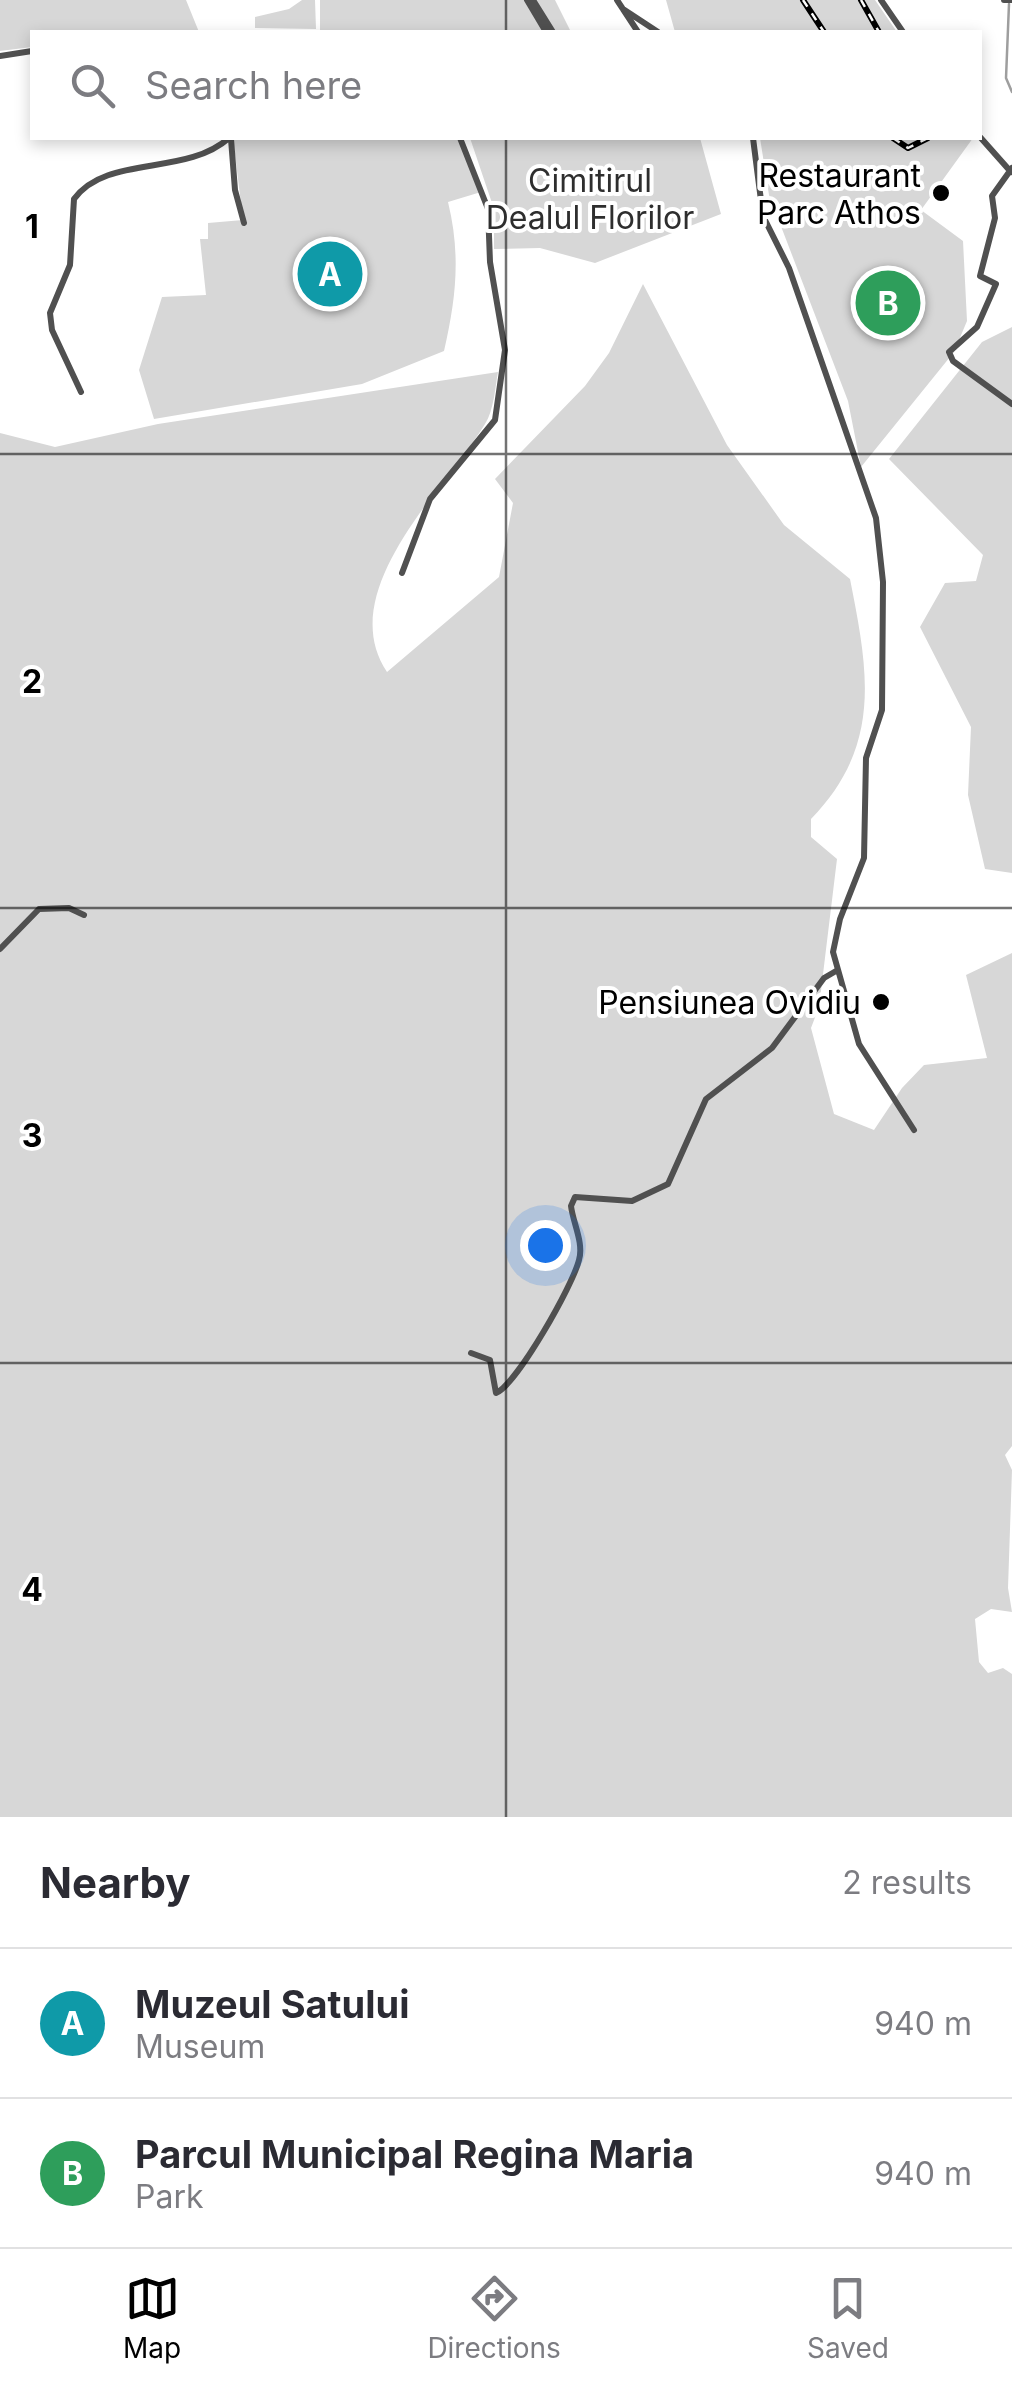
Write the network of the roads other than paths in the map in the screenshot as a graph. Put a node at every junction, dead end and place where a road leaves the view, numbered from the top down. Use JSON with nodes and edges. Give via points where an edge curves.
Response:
{"nodes":[{"id":1,"x":530,"y":0,"type":"edge"},
{"id":2,"x":617,"y":0,"type":"edge"},
{"id":3,"x":881,"y":0,"type":"edge"},
{"id":4,"x":623,"y":9,"type":"junction"},
{"id":5,"x":549,"y":30,"type":"edge"},
{"id":6,"x":637,"y":30,"type":"edge"},
{"id":7,"x":655,"y":30,"type":"edge"},
{"id":8,"x":902,"y":30,"type":"edge"},
{"id":9,"x":30,"y":51,"type":"edge"},
{"id":10,"x":0,"y":56,"type":"edge"},
{"id":11,"x":982,"y":138,"type":"edge"},
{"id":12,"x":227,"y":140,"type":"edge"},
{"id":13,"x":230,"y":140,"type":"edge"},
{"id":14,"x":461,"y":140,"type":"edge"},
{"id":15,"x":753,"y":140,"type":"edge"},
{"id":16,"x":1011,"y":170,"type":"edge"},
{"id":17,"x":244,"y":223,"type":"dead end"},
{"id":18,"x":81,"y":392,"type":"dead end"},
{"id":19,"x":1012,"y":404,"type":"edge"},
{"id":20,"x":402,"y":573,"type":"dead end"},
{"id":21,"x":84,"y":915,"type":"dead end"},
{"id":22,"x":0,"y":948,"type":"edge"},
{"id":23,"x":836,"y":971,"type":"junction"},
{"id":24,"x":914,"y":1130,"type":"dead end"},
{"id":25,"x":471,"y":1353,"type":"dead end"}],
"edges":[{"from":1,"to":5,"type":"street"},
{"from":2,"to":4,"type":"street"},
{"from":3,"to":8,"type":"street"},
{"from":4,"to":6,"type":"street"},
{"from":4,"to":7,"type":"street"},
{"from":9,"to":10,"type":"street"},
{"from":11,"to":16,"type":"street"},
{"from":12,"to":18,"type":"street","via":[[170,165],[98,178],[74,199],[70,265],[50,313]]},
{"from":13,"to":17,"type":"street"},
{"from":14,"to":20,"type":"street","via":[[488,209],[505,350],[495,420],[430,499]]},
{"from":15,"to":23,"type":"street","via":[[764,216],[870,493],[883,582],[882,710],[866,758],[864,858],[836,932]]},
{"from":16,"to":19,"type":"street","via":[[992,196],[995,218],[980,276],[996,284],[977,327],[949,352],[952,362]]},
{"from":21,"to":22,"type":"street","via":[[69,908],[38,909]]},
{"from":23,"to":24,"type":"street","via":[[859,1044]]},
{"from":23,"to":25,"type":"street","via":[[772,1048],[706,1098],[668,1184],[632,1200],[575,1197],[579,1262],[507,1387],[496,1393],[490,1360]]}]}
